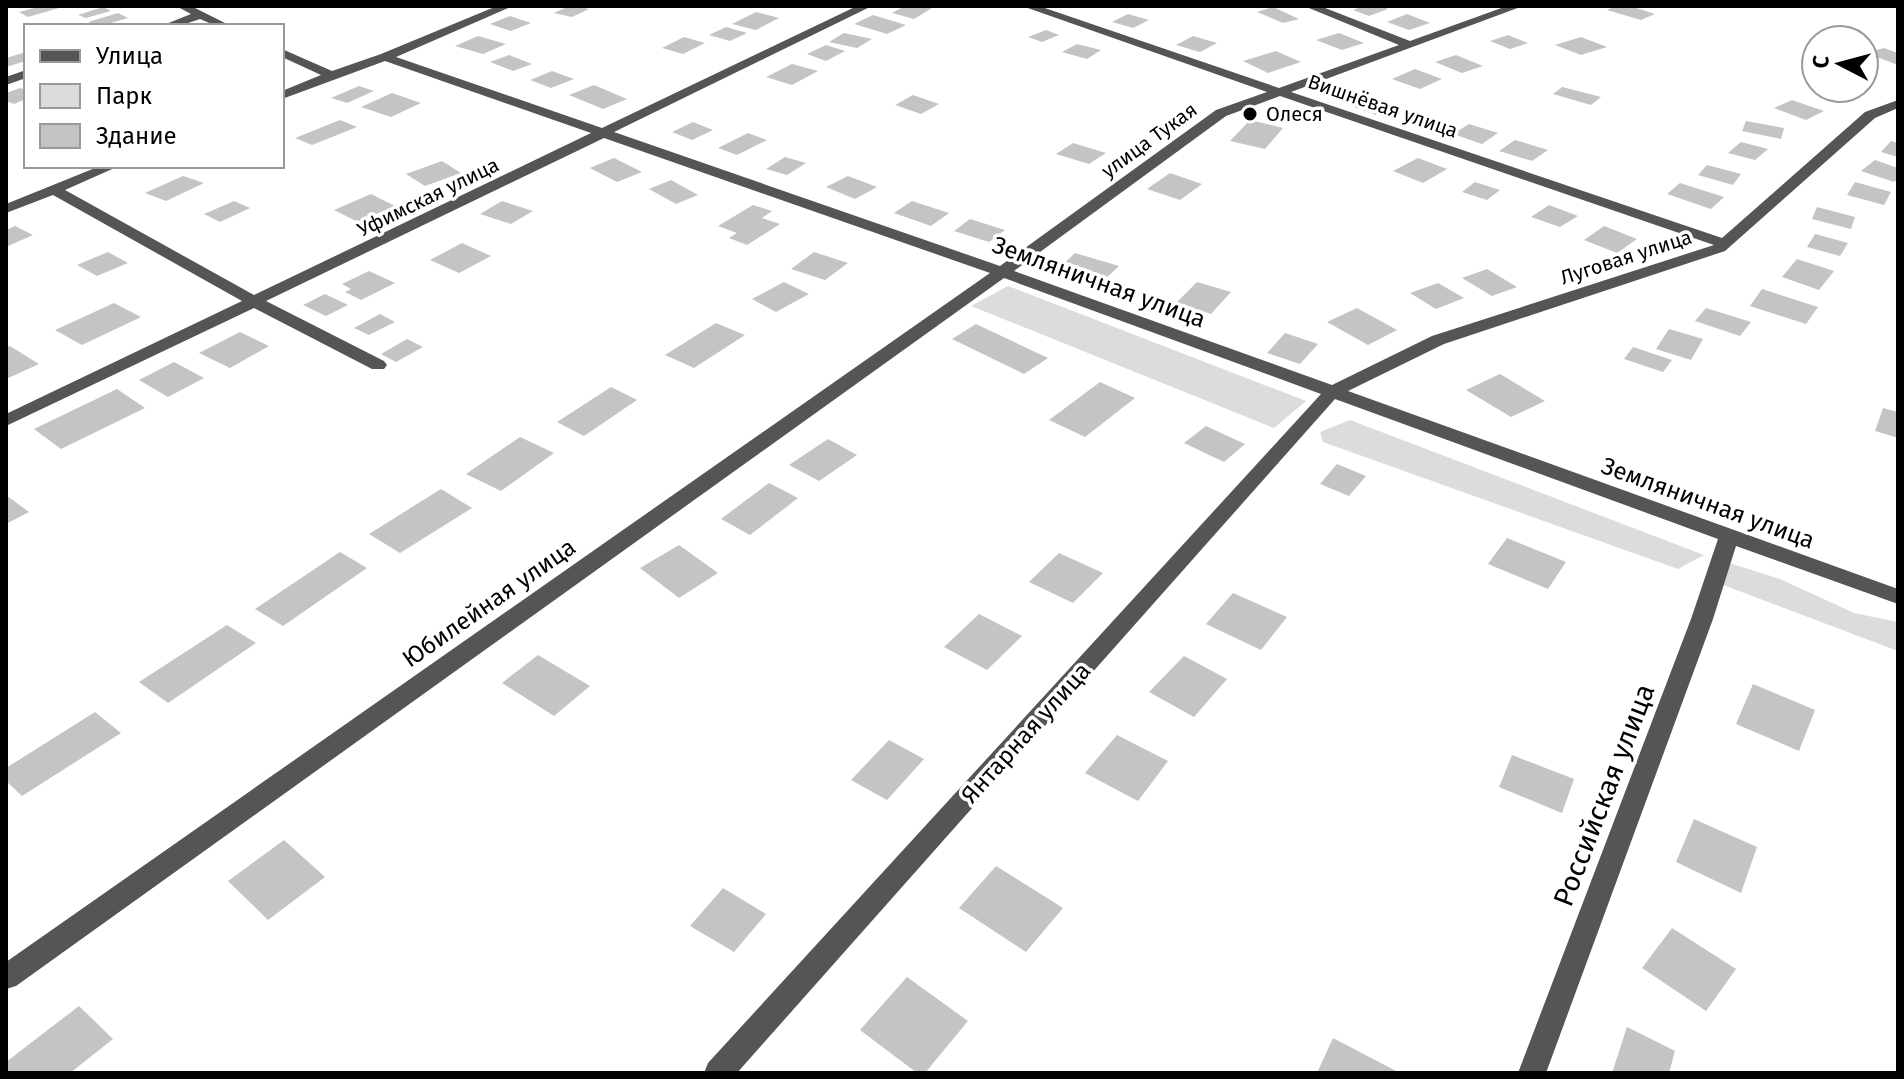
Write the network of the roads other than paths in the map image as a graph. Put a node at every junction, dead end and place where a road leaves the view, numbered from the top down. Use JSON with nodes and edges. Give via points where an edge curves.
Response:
{"nodes":[{"id":1,"x":182,"y":6,"type":"edge"},
{"id":2,"x":507,"y":6,"type":"edge"},
{"id":3,"x":866,"y":6,"type":"edge"},
{"id":4,"x":1028,"y":6,"type":"edge"},
{"id":5,"x":1310,"y":6,"type":"edge"},
{"id":6,"x":1517,"y":6,"type":"edge"},
{"id":7,"x":201,"y":15,"type":"junction"},
{"id":8,"x":173,"y":24,"type":"edge"},
{"id":9,"x":221,"y":24,"type":"edge"},
{"id":10,"x":1410,"y":45,"type":"junction"},
{"id":11,"x":284,"y":54,"type":"edge"},
{"id":12,"x":385,"y":57,"type":"junction"},
{"id":13,"x":331,"y":75,"type":"junction"},
{"id":14,"x":1281,"y":92,"type":"junction"},
{"id":15,"x":284,"y":94,"type":"edge"},
{"id":16,"x":1898,"y":104,"type":"edge"},
{"id":17,"x":606,"y":133,"type":"junction"},
{"id":18,"x":107,"y":168,"type":"edge"},
{"id":19,"x":55,"y":190,"type":"junction"},
{"id":20,"x":6,"y":209,"type":"edge"},
{"id":21,"x":1725,"y":244,"type":"junction"},
{"id":22,"x":1002,"y":272,"type":"junction"},
{"id":23,"x":255,"y":302,"type":"junction"},
{"id":24,"x":378,"y":365,"type":"dead end"},
{"id":25,"x":1332,"y":392,"type":"junction"},
{"id":26,"x":6,"y":421,"type":"edge"},
{"id":27,"x":1729,"y":536,"type":"junction"},
{"id":28,"x":1898,"y":597,"type":"edge"},
{"id":29,"x":6,"y":977,"type":"edge"},
{"id":30,"x":718,"y":1073,"type":"edge"},
{"id":31,"x":1532,"y":1073,"type":"edge"}],
"edges":[{"from":1,"to":7,"type":"street"},
{"from":2,"to":12,"type":"street"},
{"from":3,"to":17,"type":"street","name":"Уфимская улица"},
{"from":4,"to":14,"type":"street","name":"Вишнёвая улица"},
{"from":5,"to":10,"type":"street"},
{"from":6,"to":10,"type":"street","name":"улица Тукая"},
{"from":7,"to":8,"type":"street"},
{"from":7,"to":9,"type":"street"},
{"from":10,"to":14,"type":"street","name":"улица Тукая"},
{"from":11,"to":13,"type":"street"},
{"from":12,"to":13,"type":"street"},
{"from":12,"to":17,"type":"street","name":"Земляничная улица"},
{"from":13,"to":15,"type":"street"},
{"from":14,"to":21,"type":"street","name":"Вишнёвая улица"},
{"from":14,"to":22,"type":"street","name":"улица Тукая","via":[[1221,113]]},
{"from":16,"to":21,"type":"street","name":"Луговая улица","via":[[1870,115]]},
{"from":17,"to":22,"type":"street","name":"Земляничная улица"},
{"from":17,"to":23,"type":"street","name":"Уфимская улица"},
{"from":18,"to":19,"type":"street"},
{"from":19,"to":20,"type":"street"},
{"from":19,"to":23,"type":"street"},
{"from":21,"to":25,"type":"street","name":"Луговая улица","via":[[1438,340]]},
{"from":22,"to":25,"type":"street","name":"Земляничная улица"},
{"from":22,"to":29,"type":"street","name":"Юбилейная улица"},
{"from":23,"to":24,"type":"street"},
{"from":23,"to":26,"type":"street","name":"Уфимская улица"},
{"from":25,"to":27,"type":"street","name":"Земляничная улица"},
{"from":25,"to":30,"type":"street","name":"Янтарная улица"},
{"from":27,"to":28,"type":"street","name":"Земляничная улица"},
{"from":27,"to":31,"type":"street","name":"Российская улица"}]}
